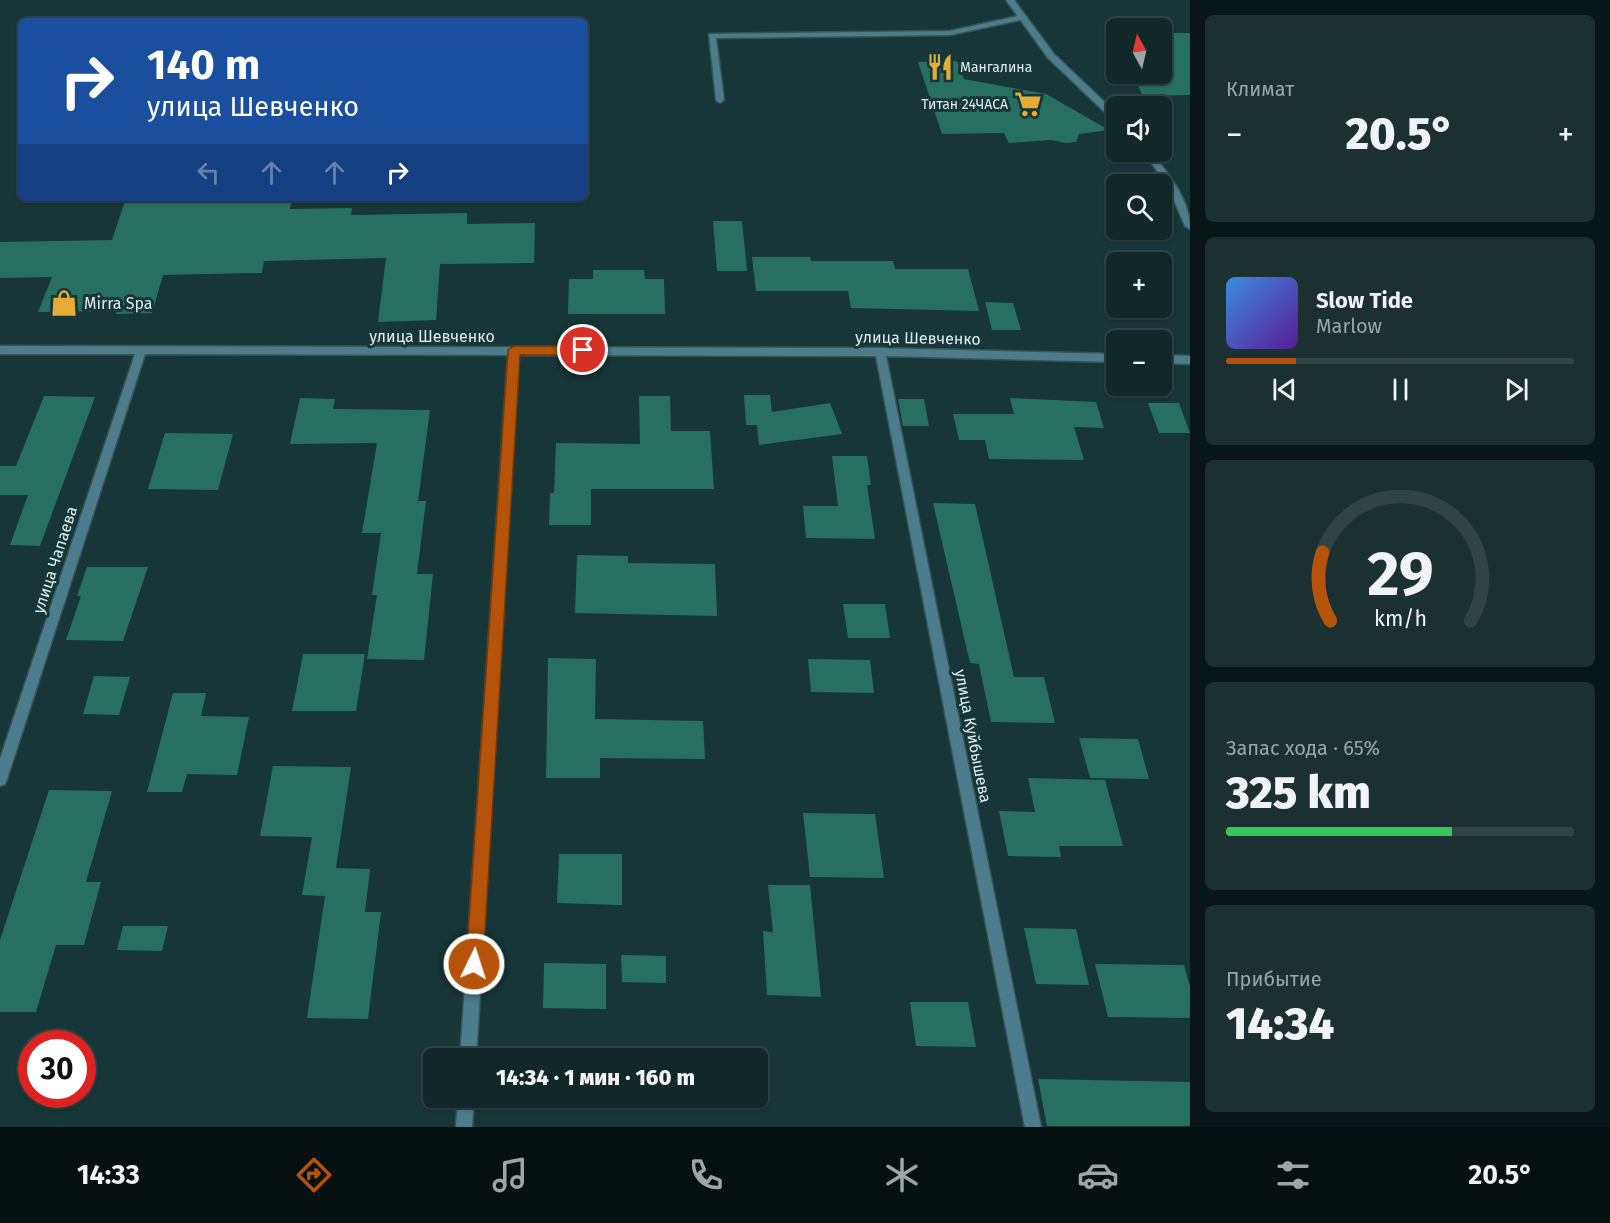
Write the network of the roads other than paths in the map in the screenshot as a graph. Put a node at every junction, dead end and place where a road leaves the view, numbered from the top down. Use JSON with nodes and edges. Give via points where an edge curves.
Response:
{"nodes":[{"id":1,"x":1010,"y":0,"type":"edge"},
{"id":2,"x":1022,"y":17,"type":"junction"},
{"id":3,"x":720,"y":100,"type":"dead end"},
{"id":4,"x":1106,"y":108,"type":"edge"},
{"id":5,"x":1155,"y":162,"type":"edge"},
{"id":6,"x":1190,"y":226,"type":"edge"},
{"id":7,"x":0,"y":350,"type":"edge"},
{"id":8,"x":514,"y":350,"type":"junction"},
{"id":9,"x":141,"y":352,"type":"junction"},
{"id":10,"x":880,"y":352,"type":"junction"},
{"id":11,"x":1106,"y":358,"type":"edge"},
{"id":12,"x":1172,"y":359,"type":"edge"},
{"id":13,"x":1190,"y":360,"type":"edge"},
{"id":14,"x":0,"y":779,"type":"edge"},
{"id":15,"x":469,"y":1048,"type":"edge"},
{"id":16,"x":465,"y":1108,"type":"edge"},
{"id":17,"x":464,"y":1127,"type":"edge"},
{"id":18,"x":1033,"y":1127,"type":"edge"}],
"edges":[{"from":1,"to":2,"type":"street"},
{"from":2,"to":3,"type":"street","via":[[950,33],[712,36]]},
{"from":2,"to":4,"type":"street","via":[[1051,56]]},
{"from":5,"to":6,"type":"street","via":[[1171,183]]},
{"from":7,"to":9,"type":"street","name":"улица Шевченко"},
{"from":8,"to":9,"type":"street","name":"улица Шевченко"},
{"from":8,"to":10,"type":"street","name":"улица Шевченко"},
{"from":8,"to":15,"type":"street"},
{"from":9,"to":14,"type":"street","name":"улица Чапаева"},
{"from":10,"to":11,"type":"street","name":"улица Шевченко"},
{"from":10,"to":18,"type":"street","name":"улица Куйбышева"},
{"from":12,"to":13,"type":"street"},
{"from":16,"to":17,"type":"street"}]}
